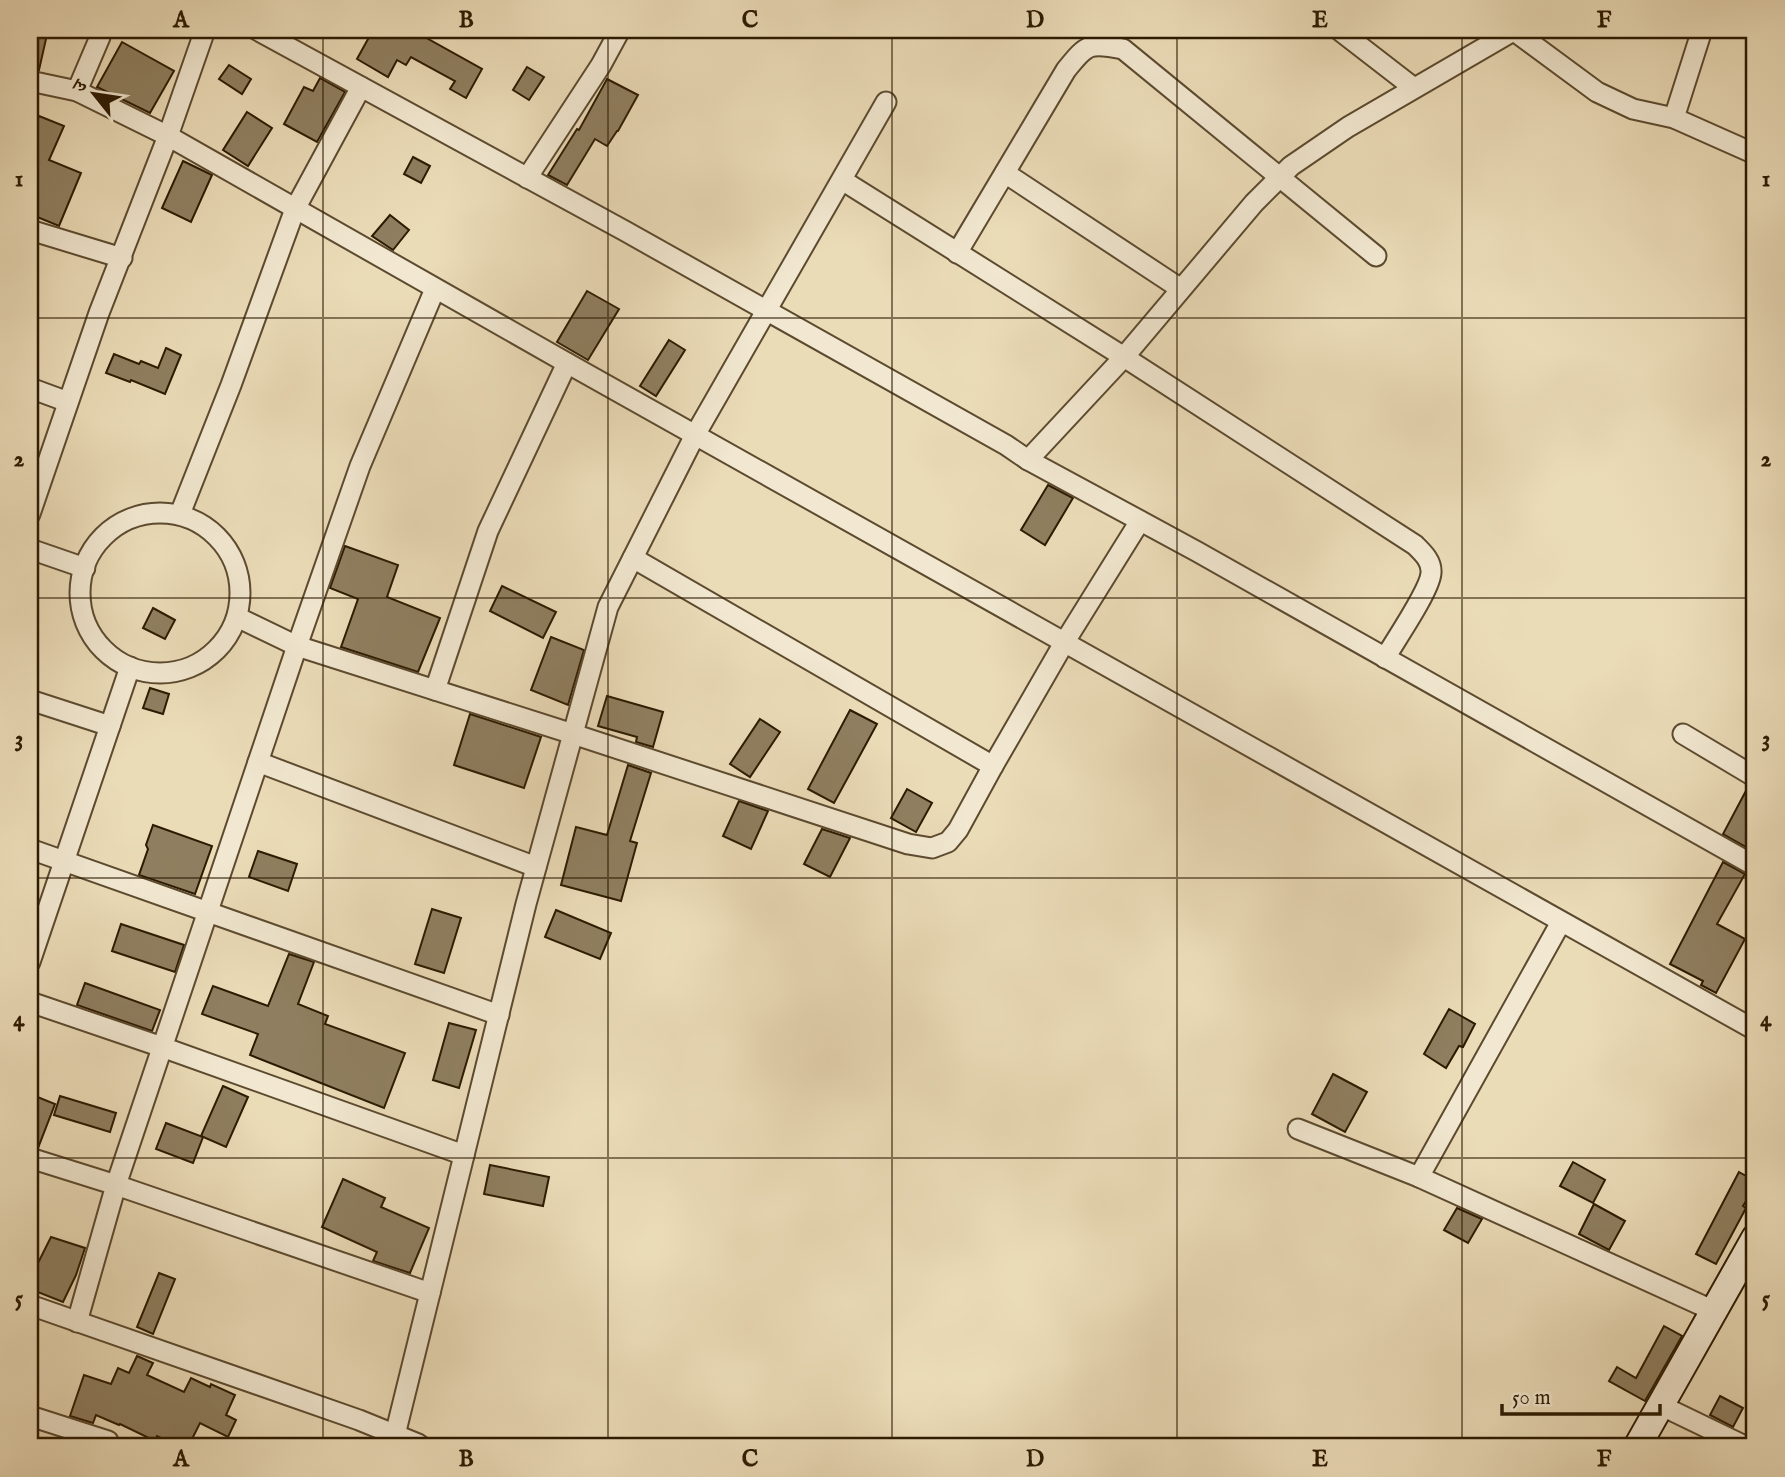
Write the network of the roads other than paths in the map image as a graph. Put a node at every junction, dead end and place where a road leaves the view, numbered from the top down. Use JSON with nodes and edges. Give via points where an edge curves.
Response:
{"nodes":[{"id":1,"x":100,"y":30,"type":"edge"},
{"id":2,"x":205,"y":30,"type":"edge"},
{"id":3,"x":257,"y":30,"type":"edge"},
{"id":4,"x":620,"y":30,"type":"edge"},
{"id":5,"x":1339,"y":30,"type":"edge"},
{"id":6,"x":1513,"y":30,"type":"edge"},
{"id":7,"x":1702,"y":30,"type":"edge"},
{"id":8,"x":30,"y":81,"type":"edge"},
{"id":9,"x":361,"y":88,"type":"junction"},
{"id":10,"x":1414,"y":88,"type":"junction"},
{"id":11,"x":78,"y":91,"type":"junction"},
{"id":12,"x":886,"y":102,"type":"dead end"},
{"id":13,"x":1674,"y":118,"type":"junction"},
{"id":14,"x":168,"y":136,"type":"junction"},
{"id":15,"x":1755,"y":154,"type":"edge"},
{"id":16,"x":1005,"y":173,"type":"junction"},
{"id":17,"x":1281,"y":176,"type":"junction"},
{"id":18,"x":527,"y":178,"type":"junction"},
{"id":19,"x":842,"y":180,"type":"junction"},
{"id":20,"x":295,"y":209,"type":"junction"},
{"id":21,"x":30,"y":230,"type":"edge"},
{"id":22,"x":957,"y":253,"type":"junction"},
{"id":23,"x":1376,"y":256,"type":"dead end"},
{"id":24,"x":122,"y":258,"type":"junction"},
{"id":25,"x":435,"y":289,"type":"junction"},
{"id":26,"x":1181,"y":289,"type":"junction"},
{"id":27,"x":767,"y":311,"type":"junction"},
{"id":28,"x":1124,"y":357,"type":"junction"},
{"id":29,"x":567,"y":363,"type":"junction"},
{"id":30,"x":30,"y":388,"type":"edge"},
{"id":31,"x":68,"y":402,"type":"junction"},
{"id":32,"x":695,"y":435,"type":"junction"},
{"id":33,"x":1028,"y":460,"type":"junction"},
{"id":34,"x":30,"y":514,"type":"edge"},
{"id":35,"x":180,"y":514,"type":"junction"},
{"id":36,"x":1140,"y":521,"type":"junction"},
{"id":37,"x":30,"y":549,"type":"edge"},
{"id":38,"x":633,"y":558,"type":"junction"},
{"id":39,"x":85,"y":568,"type":"junction"},
{"id":40,"x":237,"y":617,"type":"junction"},
{"id":41,"x":1064,"y":643,"type":"junction"},
{"id":42,"x":297,"y":646,"type":"junction"},
{"id":43,"x":1385,"y":658,"type":"junction"},
{"id":44,"x":130,"y":667,"type":"junction"},
{"id":45,"x":435,"y":690,"type":"junction"},
{"id":46,"x":30,"y":699,"type":"edge"},
{"id":47,"x":110,"y":726,"type":"junction"},
{"id":48,"x":573,"y":734,"type":"junction"},
{"id":49,"x":1683,"y":734,"type":"dead end"},
{"id":50,"x":258,"y":762,"type":"junction"},
{"id":51,"x":993,"y":766,"type":"junction"},
{"id":52,"x":1755,"y":777,"type":"edge"},
{"id":53,"x":30,"y":849,"type":"edge"},
{"id":54,"x":64,"y":861,"type":"junction"},
{"id":55,"x":1755,"y":866,"type":"edge"},
{"id":56,"x":537,"y":867,"type":"junction"},
{"id":57,"x":208,"y":911,"type":"junction"},
{"id":58,"x":1561,"y":922,"type":"junction"},
{"id":59,"x":30,"y":962,"type":"edge"},
{"id":60,"x":30,"y":1002,"type":"edge"},
{"id":61,"x":499,"y":1015,"type":"junction"},
{"id":62,"x":1755,"y":1030,"type":"edge"},
{"id":63,"x":162,"y":1047,"type":"junction"},
{"id":64,"x":1298,"y":1129,"type":"dead end"},
{"id":65,"x":464,"y":1155,"type":"junction"},
{"id":66,"x":30,"y":1158,"type":"edge"},
{"id":67,"x":1419,"y":1177,"type":"junction"},
{"id":68,"x":116,"y":1185,"type":"junction"},
{"id":69,"x":1752,"y":1251,"type":"edge"},
{"id":70,"x":430,"y":1293,"type":"junction"},
{"id":71,"x":1714,"y":1311,"type":"junction"},
{"id":72,"x":31,"y":1312,"type":"edge"},
{"id":73,"x":77,"y":1322,"type":"junction"},
{"id":74,"x":1660,"y":1405,"type":"junction"},
{"id":75,"x":30,"y":1416,"type":"edge"},
{"id":76,"x":395,"y":1435,"type":"junction"},
{"id":77,"x":106,"y":1447,"type":"edge"},
{"id":78,"x":422,"y":1447,"type":"edge"},
{"id":79,"x":1637,"y":1447,"type":"edge"},
{"id":80,"x":1747,"y":1447,"type":"edge"}],
"edges":[{"from":1,"to":11,"type":"street"},
{"from":2,"to":14,"type":"street"},
{"from":3,"to":9,"type":"street"},
{"from":4,"to":18,"type":"street"},
{"from":5,"to":10,"type":"street"},
{"from":6,"to":10,"type":"street"},
{"from":6,"to":13,"type":"street","via":[[1597,92],[1633,109]]},
{"from":7,"to":13,"type":"street"},
{"from":8,"to":11,"type":"street"},
{"from":9,"to":18,"type":"street"},
{"from":9,"to":20,"type":"street"},
{"from":10,"to":17,"type":"street","via":[[1348,127]]},
{"from":11,"to":14,"type":"street"},
{"from":12,"to":19,"type":"street"},
{"from":13,"to":15,"type":"street"},
{"from":14,"to":20,"type":"street"},
{"from":14,"to":24,"type":"street"},
{"from":16,"to":17,"type":"street","via":[[1066,70],[1082,50],[1100,44],[1123,49]]},
{"from":16,"to":22,"type":"street"},
{"from":16,"to":26,"type":"street"},
{"from":17,"to":23,"type":"street"},
{"from":17,"to":26,"type":"street"},
{"from":18,"to":27,"type":"street"},
{"from":19,"to":22,"type":"street"},
{"from":19,"to":27,"type":"street"},
{"from":20,"to":25,"type":"street"},
{"from":20,"to":35,"type":"street"},
{"from":21,"to":24,"type":"street"},
{"from":22,"to":28,"type":"street"},
{"from":24,"to":31,"type":"street"},
{"from":25,"to":29,"type":"street"},
{"from":25,"to":42,"type":"street","via":[[360,466]]},
{"from":26,"to":28,"type":"street"},
{"from":27,"to":32,"type":"street"},
{"from":27,"to":33,"type":"street"},
{"from":28,"to":33,"type":"street"},
{"from":28,"to":43,"type":"street","via":[[1415,545],[1428,558],[1432,571],[1428,585]]},
{"from":29,"to":32,"type":"street"},
{"from":29,"to":45,"type":"street","via":[[488,531]]},
{"from":30,"to":31,"type":"street"},
{"from":31,"to":34,"type":"street"},
{"from":32,"to":38,"type":"street"},
{"from":32,"to":41,"type":"street"},
{"from":33,"to":36,"type":"street"},
{"from":35,"to":39,"type":"street","via":[[153,512],[126,519],[104,535]]},
{"from":35,"to":40,"type":"street","via":[[205,526],[225,545],[237,570]]},
{"from":36,"to":41,"type":"street"},
{"from":36,"to":43,"type":"street"},
{"from":37,"to":39,"type":"street"},
{"from":38,"to":48,"type":"street","via":[[608,607]]},
{"from":38,"to":51,"type":"street"},
{"from":39,"to":44,"type":"street","via":[[80,584],[82,612],[92,635],[108,654]]},
{"from":40,"to":42,"type":"street"},
{"from":40,"to":44,"type":"street","via":[[223,643],[204,660],[181,670],[155,673]]},
{"from":41,"to":51,"type":"street"},
{"from":41,"to":58,"type":"street"},
{"from":42,"to":45,"type":"street"},
{"from":42,"to":50,"type":"street"},
{"from":43,"to":55,"type":"street"},
{"from":44,"to":47,"type":"street"},
{"from":45,"to":48,"type":"street"},
{"from":46,"to":47,"type":"street"},
{"from":47,"to":54,"type":"street"},
{"from":48,"to":51,"type":"street","via":[[932,848],[948,842],[958,830]]},
{"from":48,"to":56,"type":"street"},
{"from":49,"to":52,"type":"street"},
{"from":50,"to":56,"type":"street"},
{"from":50,"to":57,"type":"street"},
{"from":53,"to":54,"type":"street"},
{"from":54,"to":57,"type":"street"},
{"from":54,"to":59,"type":"street"},
{"from":56,"to":61,"type":"street"},
{"from":57,"to":61,"type":"street"},
{"from":57,"to":63,"type":"street"},
{"from":58,"to":62,"type":"street"},
{"from":58,"to":67,"type":"street"},
{"from":60,"to":63,"type":"street"},
{"from":61,"to":65,"type":"street"},
{"from":63,"to":65,"type":"street"},
{"from":63,"to":68,"type":"street"},
{"from":64,"to":67,"type":"street"},
{"from":65,"to":70,"type":"street"},
{"from":66,"to":68,"type":"street"},
{"from":67,"to":71,"type":"street"},
{"from":68,"to":70,"type":"street"},
{"from":68,"to":73,"type":"street"},
{"from":69,"to":71,"type":"street"},
{"from":70,"to":76,"type":"street"},
{"from":71,"to":74,"type":"street"},
{"from":72,"to":73,"type":"street"},
{"from":73,"to":76,"type":"street"},
{"from":74,"to":79,"type":"street"},
{"from":74,"to":80,"type":"street"},
{"from":75,"to":77,"type":"street","via":[[108,1441]]},
{"from":76,"to":78,"type":"street"}]}
